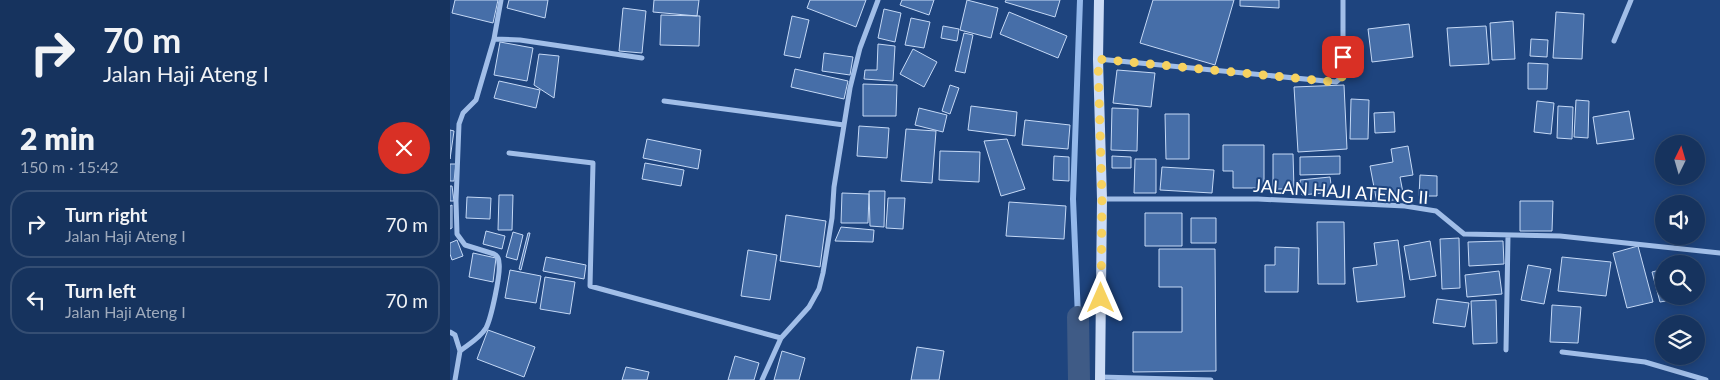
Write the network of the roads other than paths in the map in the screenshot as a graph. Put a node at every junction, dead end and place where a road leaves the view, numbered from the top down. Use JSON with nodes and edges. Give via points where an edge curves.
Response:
{"nodes":[{"id":1,"x":501,"y":0,"type":"edge"},
{"id":2,"x":878,"y":0,"type":"edge"},
{"id":3,"x":1099,"y":0,"type":"edge"},
{"id":4,"x":1343,"y":0,"type":"edge"},
{"id":5,"x":1631,"y":0,"type":"edge"},
{"id":6,"x":494,"y":39,"type":"junction"},
{"id":7,"x":1614,"y":41,"type":"dead end"},
{"id":8,"x":642,"y":58,"type":"dead end"},
{"id":9,"x":1098,"y":59,"type":"junction"},
{"id":10,"x":664,"y":101,"type":"dead end"},
{"id":11,"x":844,"y":126,"type":"junction"},
{"id":12,"x":509,"y":153,"type":"dead end"},
{"id":13,"x":1102,"y":199,"type":"junction"},
{"id":14,"x":1508,"y":236,"type":"junction"},
{"id":15,"x":1720,"y":253,"type":"edge"},
{"id":16,"x":450,"y":332,"type":"edge"},
{"id":17,"x":781,"y":338,"type":"junction"},
{"id":18,"x":1506,"y":350,"type":"dead end"},
{"id":19,"x":460,"y":351,"type":"junction"},
{"id":20,"x":1562,"y":352,"type":"dead end"},
{"id":21,"x":1100,"y":378,"type":"edge"},
{"id":22,"x":455,"y":380,"type":"edge"},
{"id":23,"x":762,"y":380,"type":"edge"},
{"id":24,"x":1211,"y":380,"type":"edge"},
{"id":25,"x":1706,"y":380,"type":"edge"}],
"edges":[{"from":1,"to":6,"type":"street"},
{"from":2,"to":11,"type":"street","via":[[860,48]]},
{"from":3,"to":9,"type":"street"},
{"from":4,"to":9,"type":"street","via":[[1343,76],[1336,82]]},
{"from":5,"to":7,"type":"street"},
{"from":6,"to":8,"type":"street"},
{"from":6,"to":19,"type":"street","via":[[476,100],[463,113],[459,124],[456,202],[458,234],[465,244],[498,256],[500,265],[491,318],[479,336]]},
{"from":9,"to":13,"type":"street"},
{"from":10,"to":11,"type":"street"},
{"from":11,"to":17,"type":"street","via":[[819,289],[809,307]]},
{"from":12,"to":17,"type":"street","via":[[593,163],[590,286]]},
{"from":13,"to":14,"type":"street","name":"JALAN HAJI ATENG II","via":[[1258,199],[1404,206],[1436,211],[1464,234]]},
{"from":13,"to":21,"type":"street"},
{"from":14,"to":15,"type":"street","name":"JALAN HAJI ATENG II","via":[[1560,236]]},
{"from":14,"to":18,"type":"street"},
{"from":16,"to":19,"type":"street","via":[[455,334]]},
{"from":17,"to":23,"type":"street"},
{"from":19,"to":22,"type":"street"},
{"from":20,"to":25,"type":"street","via":[[1645,362]]},
{"from":21,"to":24,"type":"street"}]}
